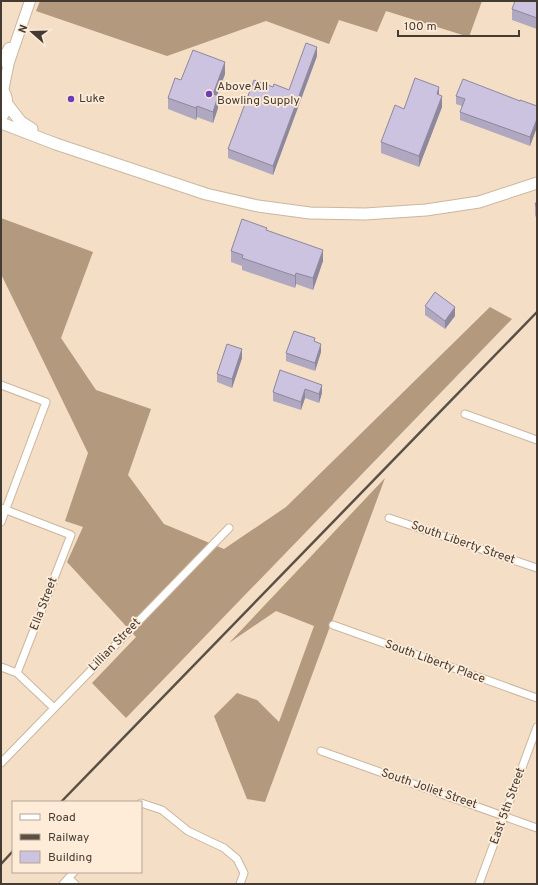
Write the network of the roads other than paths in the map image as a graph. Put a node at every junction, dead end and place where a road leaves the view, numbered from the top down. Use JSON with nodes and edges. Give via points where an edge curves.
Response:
{"nodes":[{"id":1,"x":30,"y":1,"type":"edge"},
{"id":2,"x":22,"y":23,"type":"junction"},
{"id":3,"x":1,"y":62,"type":"edge"},
{"id":4,"x":2,"y":90,"type":"edge"},
{"id":5,"x":7,"y":104,"type":"junction"},
{"id":6,"x":1,"y":118,"type":"edge"},
{"id":7,"x":1,"y":123,"type":"edge"},
{"id":8,"x":72,"y":148,"type":"junction"},
{"id":9,"x":537,"y":183,"type":"edge"},
{"id":10,"x":1,"y":385,"type":"edge"},
{"id":11,"x":464,"y":414,"type":"dead end"},
{"id":12,"x":537,"y":440,"type":"edge"},
{"id":13,"x":3,"y":509,"type":"edge"},
{"id":14,"x":389,"y":518,"type":"dead end"},
{"id":15,"x":1,"y":522,"type":"edge"},
{"id":16,"x":229,"y":528,"type":"dead end"},
{"id":17,"x":537,"y":568,"type":"edge"},
{"id":18,"x":333,"y":626,"type":"dead end"},
{"id":19,"x":1,"y":667,"type":"edge"},
{"id":20,"x":17,"y":673,"type":"junction"},
{"id":21,"x":537,"y":698,"type":"edge"},
{"id":22,"x":54,"y":708,"type":"junction"},
{"id":23,"x":537,"y":727,"type":"edge"},
{"id":24,"x":321,"y":752,"type":"dead end"},
{"id":25,"x":1,"y":763,"type":"edge"},
{"id":26,"x":142,"y":803,"type":"edge"},
{"id":27,"x":504,"y":816,"type":"junction"},
{"id":28,"x":537,"y":828,"type":"edge"},
{"id":29,"x":73,"y":873,"type":"edge"},
{"id":30,"x":66,"y":881,"type":"edge"},
{"id":31,"x":74,"y":884,"type":"edge"},
{"id":32,"x":240,"y":884,"type":"edge"},
{"id":33,"x":479,"y":884,"type":"edge"}],
"edges":[{"from":1,"to":2,"type":"street"},
{"from":2,"to":3,"type":"street"},
{"from":2,"to":4,"type":"street"},
{"from":4,"to":5,"type":"main road"},
{"from":5,"to":6,"type":"main road"},
{"from":5,"to":8,"type":"main road","via":[[21,122]]},
{"from":7,"to":8,"type":"main road"},
{"from":8,"to":9,"type":"main road","via":[[206,194],[258,206],[310,213],[365,214],[426,210],[479,202]]},
{"from":10,"to":13,"type":"street","via":[[46,402]]},
{"from":11,"to":12,"type":"street"},
{"from":13,"to":15,"type":"street"},
{"from":13,"to":20,"type":"street","name":"Ella Street","via":[[71,534]]},
{"from":14,"to":17,"type":"street","name":"South Liberty Street"},
{"from":16,"to":22,"type":"street","name":"Lillian Street"},
{"from":18,"to":21,"type":"street","name":"South Liberty Place"},
{"from":19,"to":20,"type":"street"},
{"from":20,"to":22,"type":"street"},
{"from":22,"to":25,"type":"street","name":"Lillian Street"},
{"from":23,"to":27,"type":"street","name":"East 5th Street"},
{"from":24,"to":27,"type":"street","name":"South Joliet Street"},
{"from":26,"to":32,"type":"street","via":[[162,810],[188,831],[224,848],[237,859],[244,873]]},
{"from":27,"to":28,"type":"street","name":"South Joliet Street"},
{"from":27,"to":33,"type":"street","name":"East 5th Street"},
{"from":29,"to":30,"type":"street"},
{"from":30,"to":31,"type":"street"}]}
